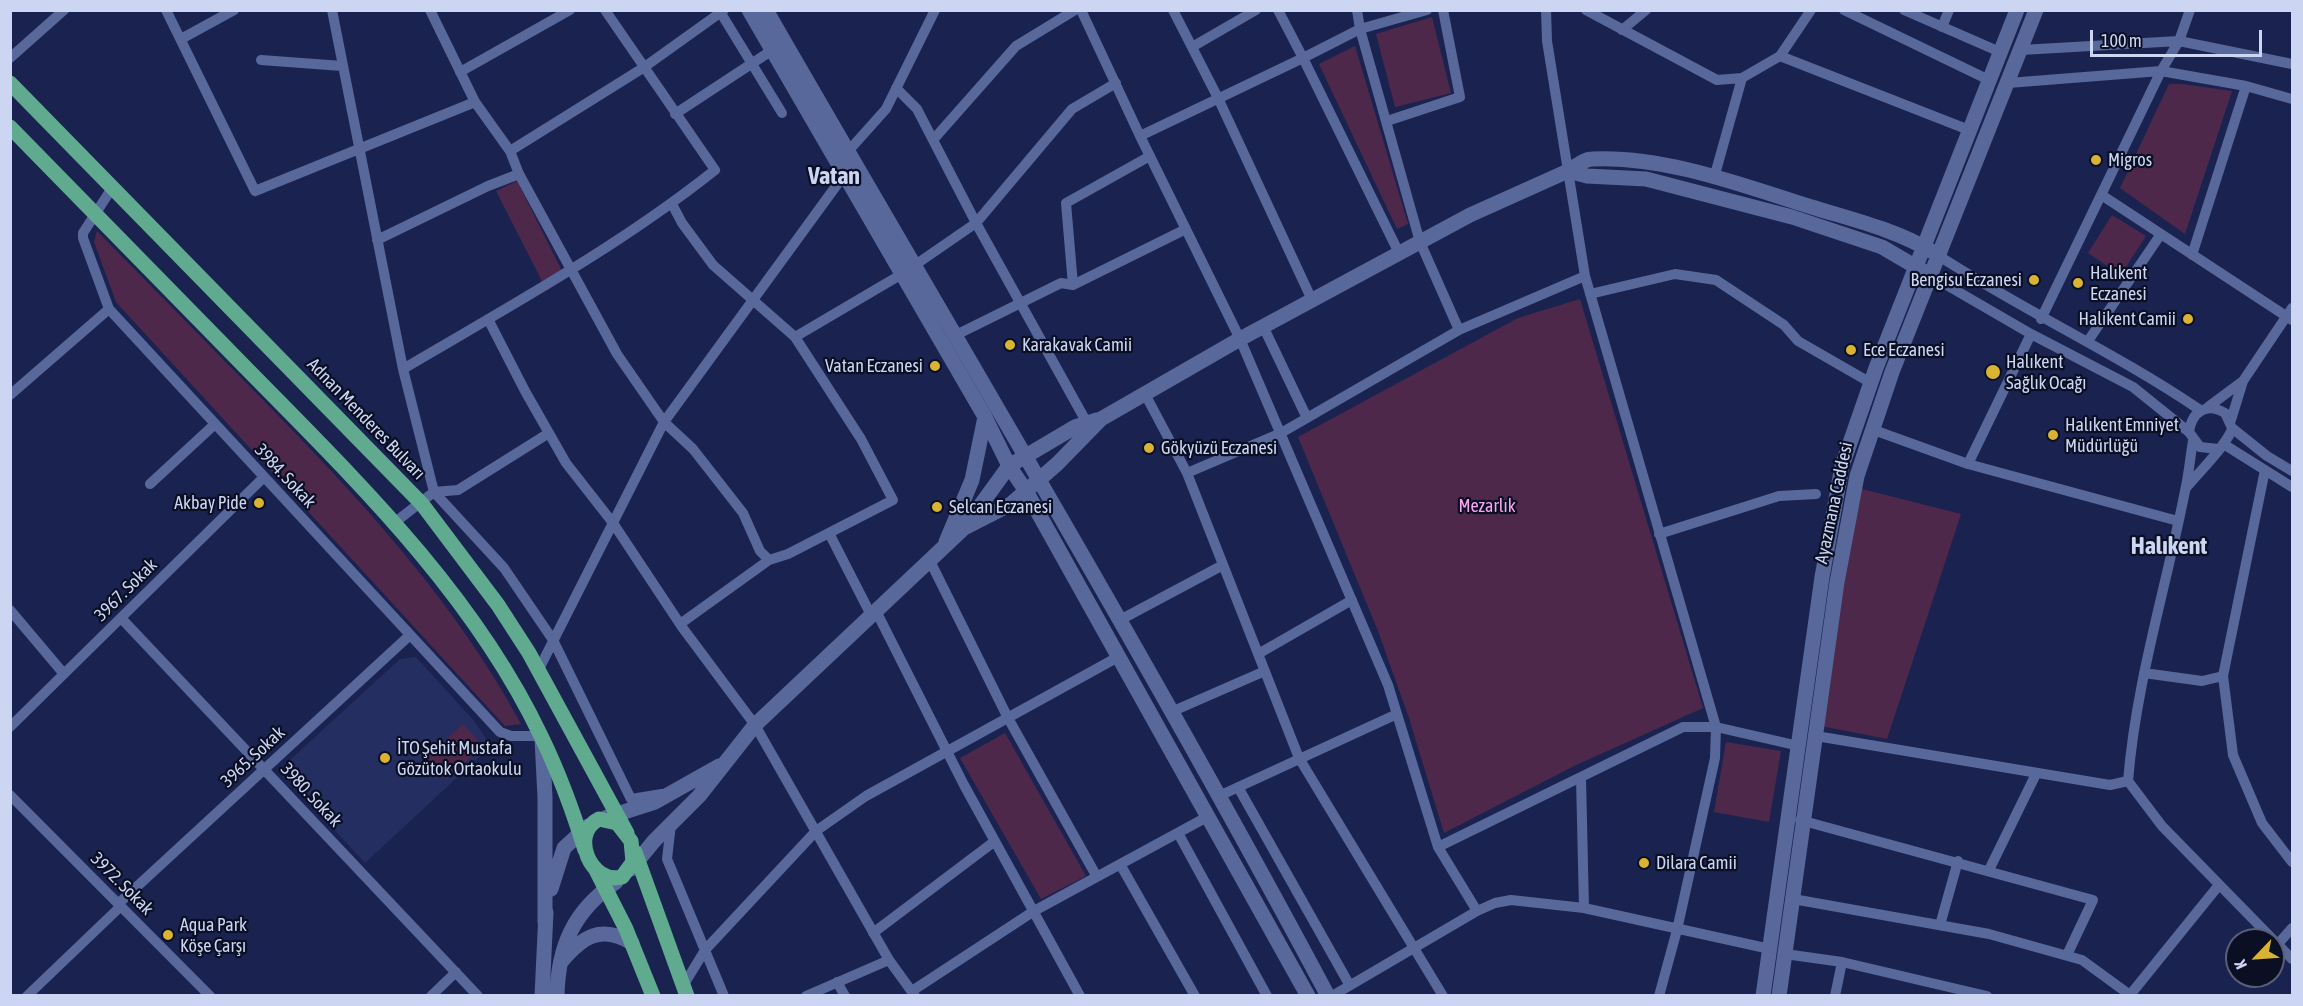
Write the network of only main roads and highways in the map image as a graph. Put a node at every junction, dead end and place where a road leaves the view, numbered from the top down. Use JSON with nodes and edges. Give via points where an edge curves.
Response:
{"nodes":[{"id":1,"x":10,"y":83,"type":"edge"},
{"id":2,"x":10,"y":128,"type":"edge"},
{"id":3,"x":590,"y":825,"type":"junction"},
{"id":4,"x":630,"y":857,"type":"junction"},
{"id":5,"x":594,"y":868,"type":"junction"},
{"id":6,"x":685,"y":991,"type":"edge"},
{"id":7,"x":653,"y":996,"type":"edge"}],
"edges":[{"from":1,"to":4,"type":"main road","name":"Adnan Menderes Bulvarı","via":[[420,503],[498,605],[538,669],[617,815]]},
{"from":2,"to":3,"type":"main road","via":[[339,462],[394,524],[463,609],[499,663]]},
{"from":3,"to":4,"type":"main road","via":[[611,820]]},
{"from":3,"to":5,"type":"main road","via":[[584,837],[585,850]]},
{"from":4,"to":5,"type":"main road","via":[[605,877]]},
{"from":4,"to":6,"type":"main road","name":"Adnan Menderes Bulvarı"},
{"from":5,"to":7,"type":"main road","via":[[632,943]]}]}
